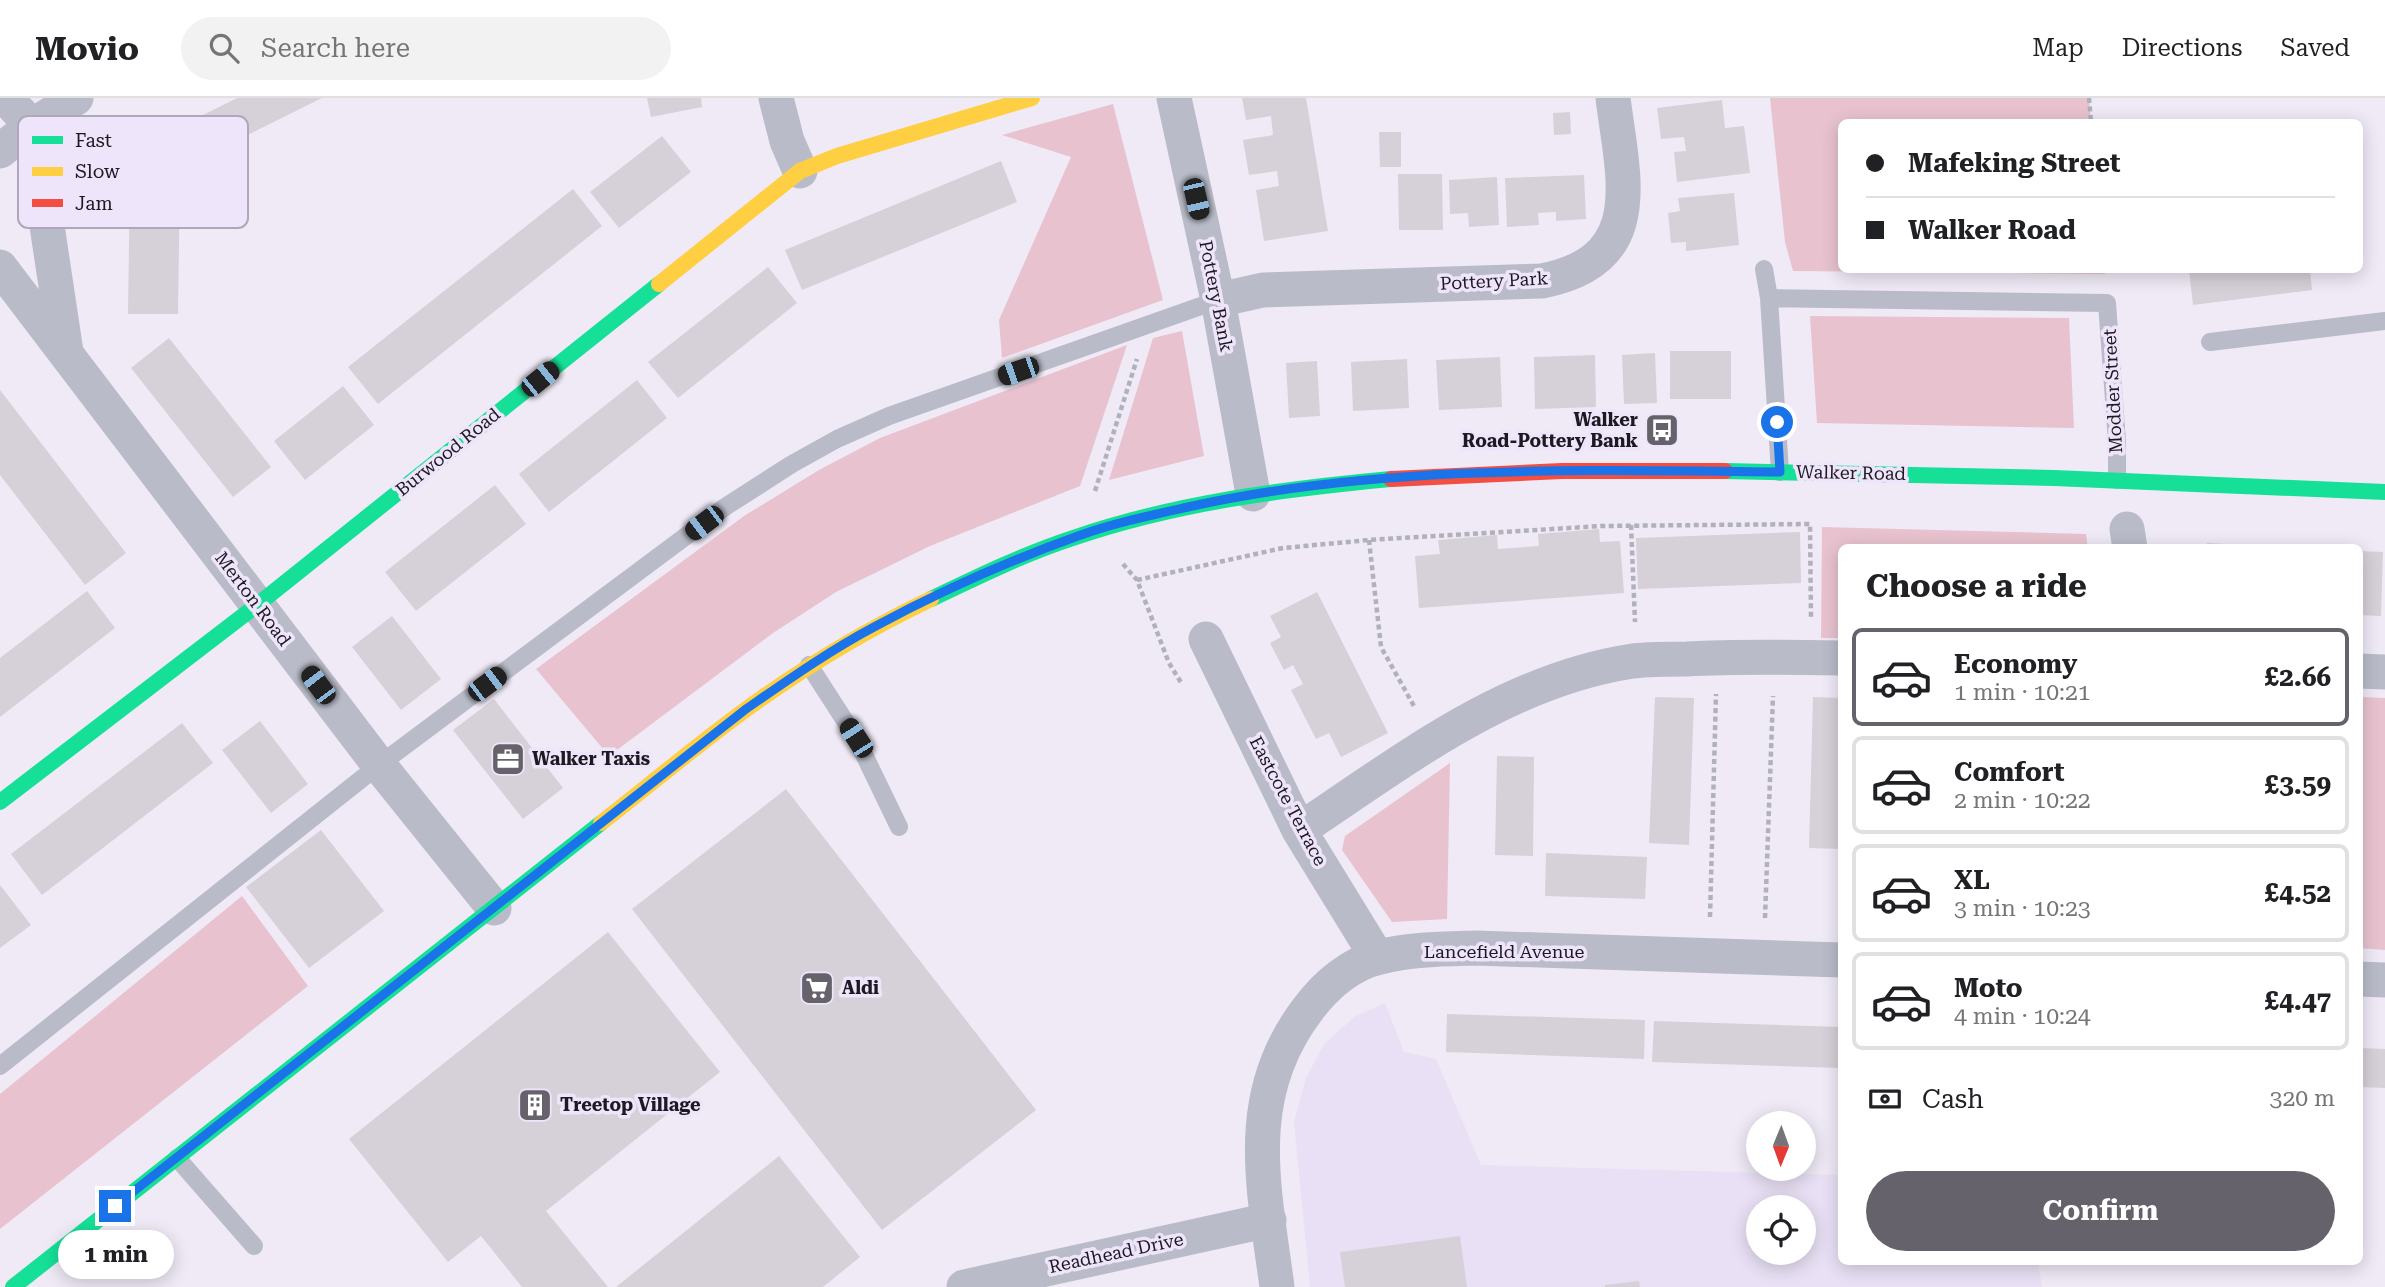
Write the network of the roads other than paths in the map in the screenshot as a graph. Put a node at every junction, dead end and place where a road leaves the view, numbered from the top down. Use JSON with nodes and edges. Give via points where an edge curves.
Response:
{"nodes":[{"id":1,"x":6,"y":98,"type":"edge"},
{"id":2,"x":76,"y":98,"type":"edge"},
{"id":3,"x":776,"y":98,"type":"edge"},
{"id":4,"x":1032,"y":98,"type":"edge"},
{"id":5,"x":1174,"y":98,"type":"edge"},
{"id":6,"x":1614,"y":98,"type":"edge"},
{"id":7,"x":23,"y":116,"type":"edge"},
{"id":8,"x":48,"y":116,"type":"edge"},
{"id":9,"x":18,"y":137,"type":"edge"},
{"id":10,"x":0,"y":151,"type":"edge"},
{"id":11,"x":800,"y":171,"type":"junction"},
{"id":12,"x":47,"y":228,"type":"edge"},
{"id":13,"x":0,"y":267,"type":"edge"},
{"id":14,"x":1764,"y":269,"type":"dead end"},
{"id":15,"x":1769,"y":298,"type":"junction"},
{"id":16,"x":1218,"y":300,"type":"junction"},
{"id":17,"x":2385,"y":321,"type":"edge"},
{"id":18,"x":2210,"y":342,"type":"dead end"},
{"id":19,"x":66,"y":355,"type":"junction"},
{"id":20,"x":1780,"y":472,"type":"junction"},
{"id":21,"x":2117,"y":480,"type":"junction"},
{"id":22,"x":2385,"y":492,"type":"edge"},
{"id":23,"x":1253,"y":494,"type":"junction"},
{"id":24,"x":257,"y":605,"type":"junction"},
{"id":25,"x":1206,"y":639,"type":"dead end"},
{"id":26,"x":1826,"y":658,"type":"edge"},
{"id":27,"x":809,"y":665,"type":"junction"},
{"id":28,"x":2363,"y":671,"type":"edge"},
{"id":29,"x":2385,"y":672,"type":"edge"},
{"id":30,"x":379,"y":765,"type":"junction"},
{"id":31,"x":0,"y":802,"type":"edge"},
{"id":32,"x":899,"y":827,"type":"dead end"},
{"id":33,"x":1299,"y":831,"type":"junction"},
{"id":34,"x":494,"y":908,"type":"junction"},
{"id":35,"x":1377,"y":957,"type":"junction"},
{"id":36,"x":1838,"y":960,"type":"edge"},
{"id":37,"x":2363,"y":979,"type":"edge"},
{"id":38,"x":2385,"y":980,"type":"edge"},
{"id":39,"x":0,"y":1066,"type":"edge"},
{"id":40,"x":177,"y":1158,"type":"junction"},
{"id":41,"x":1269,"y":1220,"type":"junction"},
{"id":42,"x":254,"y":1246,"type":"dead end"},
{"id":43,"x":1034,"y":1279,"type":"edge"},
{"id":44,"x":13,"y":1287,"type":"edge"},
{"id":45,"x":964,"y":1287,"type":"edge"},
{"id":46,"x":1277,"y":1287,"type":"edge"}],
"edges":[{"from":1,"to":7,"type":"street"},
{"from":2,"to":8,"type":"street"},
{"from":3,"to":11,"type":"street"},
{"from":4,"to":11,"type":"main road","name":"Burwood Road"},
{"from":5,"to":16,"type":"street","name":"Pottery Bank"},
{"from":6,"to":16,"type":"street","name":"Pottery Park","via":[[1622,173],[1620,225],[1600,254],[1564,276],[1542,281],[1263,290]]},
{"from":9,"to":10,"type":"street"},
{"from":11,"to":24,"type":"main road","name":"Burwood Road"},
{"from":12,"to":19,"type":"street","name":"Merton Road"},
{"from":13,"to":19,"type":"street","name":"Merton Road"},
{"from":14,"to":15,"type":"lane"},
{"from":15,"to":20,"type":"lane"},
{"from":15,"to":21,"type":"lane","name":"Modder Street","via":[[2107,303]]},
{"from":16,"to":23,"type":"street","name":"Pottery Bank"},
{"from":16,"to":30,"type":"lane","via":[[889,416],[837,439],[725,507]]},
{"from":17,"to":18,"type":"lane"},
{"from":19,"to":24,"type":"street","name":"Merton Road"},
{"from":20,"to":21,"type":"main road","name":"Walker Road"},
{"from":20,"to":23,"type":"main road","name":"Walker Road","via":[[1435,475]]},
{"from":21,"to":22,"type":"main road","name":"Walker Road"},
{"from":23,"to":27,"type":"main road","name":"Walker Road","via":[[1080,535],[944,592]]},
{"from":24,"to":30,"type":"street","name":"Merton Road"},
{"from":24,"to":31,"type":"main road","name":"Burwood Road"},
{"from":25,"to":33,"type":"street","name":"Eastcote Terrace"},
{"from":26,"to":33,"type":"street","via":[[1636,661],[1550,682],[1433,740]]},
{"from":27,"to":32,"type":"lane","via":[[861,746]]},
{"from":27,"to":34,"type":"main road","name":"Walker Road","via":[[746,709]]},
{"from":28,"to":29,"type":"street"},
{"from":30,"to":34,"type":"street","name":"Merton Road"},
{"from":30,"to":39,"type":"lane"},
{"from":33,"to":35,"type":"street","name":"Eastcote Terrace"},
{"from":34,"to":40,"type":"main road","name":"Walker Road"},
{"from":35,"to":36,"type":"street","name":"Lancefield Avenue","via":[[1476,948]]},
{"from":35,"to":41,"type":"street","name":"Lancefield Avenue","via":[[1349,970],[1320,993],[1291,1031],[1274,1067],[1262,1133]]},
{"from":37,"to":38,"type":"street"},
{"from":40,"to":42,"type":"lane"},
{"from":40,"to":44,"type":"main road","name":"Walker Road"},
{"from":41,"to":43,"type":"street","name":"Readhead Drive"},
{"from":41,"to":46,"type":"street","name":"Lancefield Avenue"},
{"from":43,"to":45,"type":"street","name":"Readhead Drive"}]}
